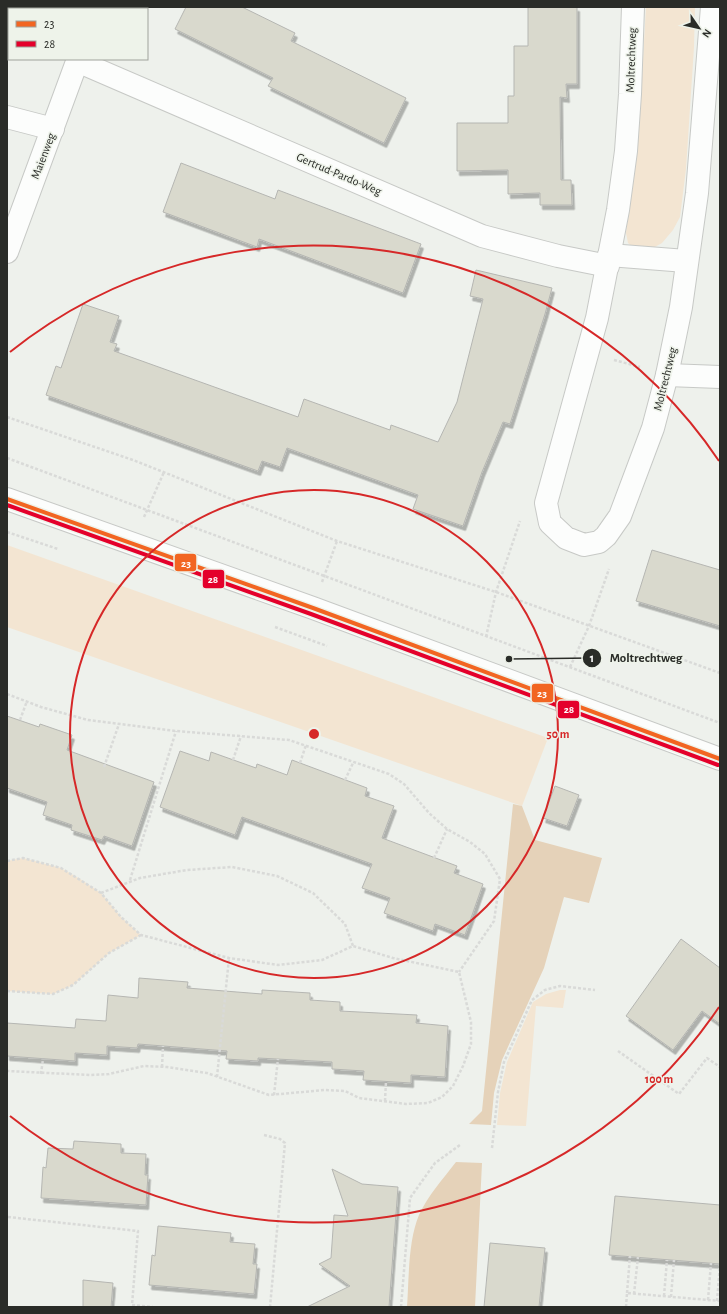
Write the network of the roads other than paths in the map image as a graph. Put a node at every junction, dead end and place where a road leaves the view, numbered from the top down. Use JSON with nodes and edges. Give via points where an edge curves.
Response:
{"nodes":[{"id":1,"x":632,"y":7,"type":"edge"},
{"id":2,"x":712,"y":7,"type":"edge"},
{"id":3,"x":78,"y":60,"type":"edge"},
{"id":4,"x":7,"y":117,"type":"edge"},
{"id":5,"x":53,"y":129,"type":"junction"},
{"id":6,"x":7,"y":252,"type":"edge"},
{"id":7,"x":609,"y":260,"type":"junction"},
{"id":8,"x":686,"y":261,"type":"junction"},
{"id":9,"x":667,"y":375,"type":"junction"},
{"id":10,"x":720,"y":377,"type":"edge"},
{"id":11,"x":7,"y":499,"type":"edge"},
{"id":12,"x":720,"y":759,"type":"edge"}],
"edges":[{"from":1,"to":7,"type":"street","name":"Moltrechtweg","via":[[631,86],[626,151]]},
{"from":2,"to":8,"type":"street","name":"Moltrechtweg","via":[[696,193]]},
{"from":3,"to":5,"type":"street","name":"Maienweg"},
{"from":3,"to":7,"type":"street","name":"Gertrud-Pardo-Weg","via":[[482,236],[558,256]]},
{"from":4,"to":5,"type":"street"},
{"from":5,"to":6,"type":"street","name":"Maienweg"},
{"from":7,"to":8,"type":"street"},
{"from":7,"to":9,"type":"street","name":"Moltrechtweg","via":[[589,353],[546,503],[547,516],[554,528],[566,538],[584,545],[599,542],[620,516],[639,471]]},
{"from":8,"to":9,"type":"street","name":"Moltrechtweg","via":[[681,307]]},
{"from":9,"to":10,"type":"street"},
{"from":11,"to":12,"type":"street","via":[[313,608]]}]}
